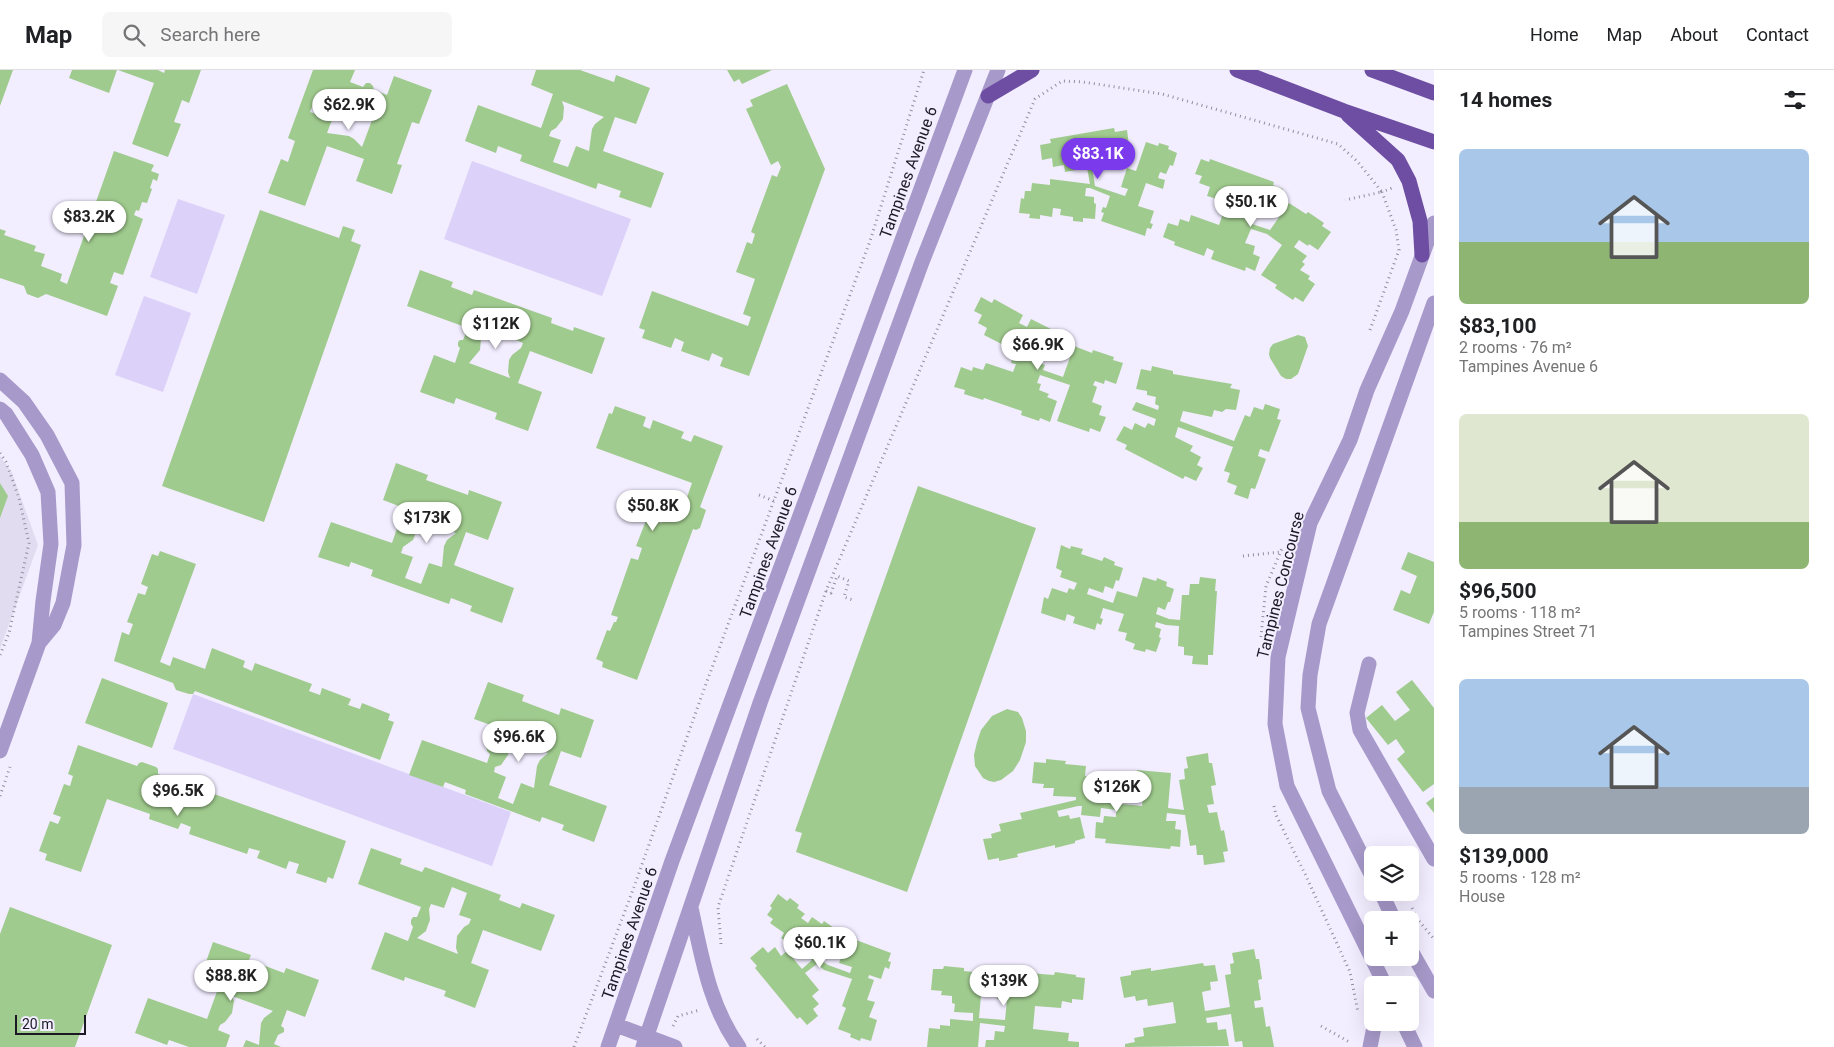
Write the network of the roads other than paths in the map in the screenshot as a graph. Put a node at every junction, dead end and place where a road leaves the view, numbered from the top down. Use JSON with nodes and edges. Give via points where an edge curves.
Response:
{"nodes":[{"id":1,"x":965,"y":70,"type":"edge"},
{"id":2,"x":998,"y":70,"type":"edge"},
{"id":3,"x":1032,"y":70,"type":"edge"},
{"id":4,"x":1237,"y":70,"type":"edge"},
{"id":5,"x":1372,"y":70,"type":"edge"},
{"id":6,"x":1434,"y":93,"type":"edge"},
{"id":7,"x":988,"y":96,"type":"junction"},
{"id":8,"x":1344,"y":111,"type":"junction"},
{"id":9,"x":1434,"y":142,"type":"edge"},
{"id":10,"x":1434,"y":223,"type":"edge"},
{"id":11,"x":1422,"y":255,"type":"junction"},
{"id":12,"x":1434,"y":303,"type":"edge"},
{"id":13,"x":0,"y":380,"type":"edge"},
{"id":14,"x":0,"y":409,"type":"edge"},
{"id":15,"x":72,"y":483,"type":"junction"},
{"id":16,"x":48,"y":492,"type":"junction"},
{"id":17,"x":39,"y":642,"type":"junction"},
{"id":18,"x":1369,"y":664,"type":"dead end"},
{"id":19,"x":0,"y":751,"type":"edge"},
{"id":20,"x":1434,"y":859,"type":"edge"},
{"id":21,"x":1364,"y":860,"type":"edge"},
{"id":22,"x":691,"y":908,"type":"junction"},
{"id":23,"x":1364,"y":940,"type":"edge"},
{"id":24,"x":1419,"y":955,"type":"edge"},
{"id":25,"x":1419,"y":965,"type":"edge"},
{"id":26,"x":1434,"y":974,"type":"edge"},
{"id":27,"x":1434,"y":991,"type":"edge"},
{"id":28,"x":616,"y":1025,"type":"junction"},
{"id":29,"x":1373,"y":1031,"type":"edge"},
{"id":30,"x":1407,"y":1031,"type":"edge"},
{"id":31,"x":645,"y":1042,"type":"edge"},
{"id":32,"x":671,"y":1045,"type":"edge"},
{"id":33,"x":608,"y":1047,"type":"edge"},
{"id":34,"x":739,"y":1047,"type":"edge"},
{"id":35,"x":1370,"y":1047,"type":"edge"},
{"id":36,"x":1415,"y":1047,"type":"edge"}],
"edges":[{"from":1,"to":28,"type":"street","name":"Tampines Avenue 6","via":[[672,861]]},
{"from":2,"to":7,"type":"street"},
{"from":3,"to":7,"type":"main road"},
{"from":4,"to":8,"type":"main road"},
{"from":5,"to":6,"type":"main road"},
{"from":7,"to":22,"type":"street","via":[[922,262],[760,703]]},
{"from":8,"to":9,"type":"main road"},
{"from":8,"to":11,"type":"main road","via":[[1398,160],[1409,181],[1420,221]]},
{"from":10,"to":11,"type":"street","name":"Tampines Concourse"},
{"from":11,"to":23,"type":"street","name":"Tampines Concourse","via":[[1350,440],[1310,523],[1278,657],[1275,724],[1287,786]]},
{"from":12,"to":21,"type":"street","via":[[1319,624],[1310,675],[1308,708],[1330,791]]},
{"from":13,"to":15,"type":"street","via":[[24,402],[47,435]]},
{"from":14,"to":16,"type":"street","via":[[32,455]]},
{"from":15,"to":16,"type":"street"},
{"from":15,"to":17,"type":"street","via":[[74,545],[63,603],[54,624]]},
{"from":16,"to":17,"type":"street","via":[[51,544]]},
{"from":17,"to":19,"type":"street"},
{"from":18,"to":20,"type":"street","via":[[1357,713],[1360,730]]},
{"from":22,"to":31,"type":"street"},
{"from":22,"to":34,"type":"street","via":[[708,986],[728,1031]]},
{"from":24,"to":26,"type":"street"},
{"from":25,"to":27,"type":"street"},
{"from":28,"to":31,"type":"street"},
{"from":28,"to":33,"type":"street","name":"Tampines Avenue 6"},
{"from":29,"to":35,"type":"street"},
{"from":30,"to":36,"type":"street"},
{"from":31,"to":32,"type":"street"}]}
